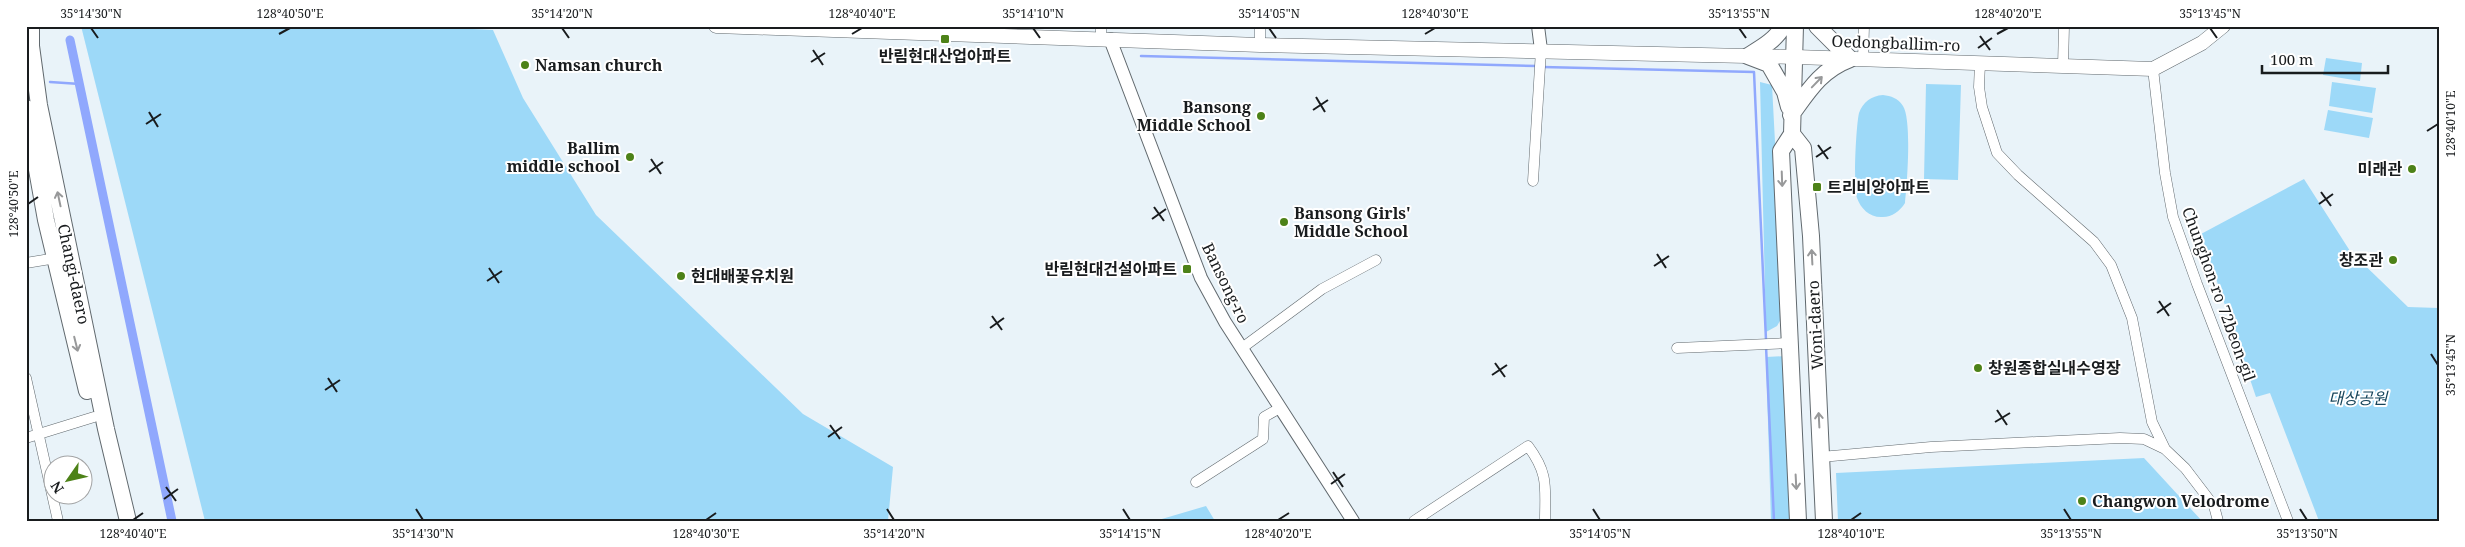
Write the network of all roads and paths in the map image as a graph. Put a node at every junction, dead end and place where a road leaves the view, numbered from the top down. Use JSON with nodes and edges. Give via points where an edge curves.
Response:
{"nodes":[{"id":1,"x":31,"y":26,"type":"edge"},
{"id":2,"x":716,"y":26,"type":"edge"},
{"id":3,"x":1260,"y":26,"type":"edge"},
{"id":4,"x":1538,"y":26,"type":"edge"},
{"id":5,"x":1783,"y":26,"type":"edge"},
{"id":6,"x":1796,"y":26,"type":"edge"},
{"id":7,"x":1817,"y":26,"type":"edge"},
{"id":8,"x":1864,"y":26,"type":"edge"},
{"id":9,"x":2064,"y":26,"type":"edge"},
{"id":10,"x":2223,"y":26,"type":"edge"},
{"id":11,"x":983,"y":31,"type":"edge"},
{"id":12,"x":1104,"y":35,"type":"edge"},
{"id":13,"x":1260,"y":45,"type":"junction"},
{"id":14,"x":1540,"y":55,"type":"junction"},
{"id":15,"x":1748,"y":56,"type":"junction"},
{"id":16,"x":1796,"y":57,"type":"junction"},
{"id":17,"x":1857,"y":59,"type":"junction"},
{"id":18,"x":1980,"y":64,"type":"junction"},
{"id":19,"x":2063,"y":66,"type":"junction"},
{"id":20,"x":2153,"y":69,"type":"junction"},
{"id":21,"x":26,"y":108,"type":"edge"},
{"id":22,"x":1791,"y":115,"type":"junction"},
{"id":23,"x":1792,"y":134,"type":"junction"},
{"id":24,"x":1533,"y":181,"type":"dead end"},
{"id":25,"x":56,"y":258,"type":"junction"},
{"id":26,"x":1376,"y":260,"type":"dead end"},
{"id":27,"x":26,"y":263,"type":"edge"},
{"id":28,"x":1780,"y":344,"type":"junction"},
{"id":29,"x":1242,"y":348,"type":"junction"},
{"id":30,"x":1677,"y":348,"type":"dead end"},
{"id":31,"x":26,"y":378,"type":"edge"},
{"id":32,"x":1280,"y":408,"type":"junction"},
{"id":33,"x":94,"y":417,"type":"junction"},
{"id":34,"x":39,"y":435,"type":"junction"},
{"id":35,"x":26,"y":438,"type":"edge"},
{"id":36,"x":2165,"y":449,"type":"junction"},
{"id":37,"x":1821,"y":457,"type":"junction"},
{"id":38,"x":1196,"y":482,"type":"dead end"},
{"id":39,"x":58,"y":521,"type":"edge"},
{"id":40,"x":117,"y":521,"type":"edge"},
{"id":41,"x":128,"y":521,"type":"edge"},
{"id":42,"x":1354,"y":521,"type":"edge"},
{"id":43,"x":1414,"y":521,"type":"edge"},
{"id":44,"x":1545,"y":521,"type":"edge"},
{"id":45,"x":1798,"y":521,"type":"edge"},
{"id":46,"x":1824,"y":521,"type":"edge"},
{"id":47,"x":2218,"y":521,"type":"edge"},
{"id":48,"x":2288,"y":521,"type":"edge"}],
"edges":[{"from":41,"to":1,"type":"main road","name":"Changi-daero","one_way":true,"via":[[35,80]]},
{"from":2,"to":11,"type":"main road","name":"Oedongballim-ro"},
{"from":3,"to":13,"type":"street"},
{"from":4,"to":14,"type":"street"},
{"from":5,"to":15,"type":"main road","via":[[1763,48]]},
{"from":6,"to":16,"type":"main road","name":"Woni-daero"},
{"from":7,"to":17,"type":"main road"},
{"from":8,"to":17,"type":"street"},
{"from":9,"to":19,"type":"street"},
{"from":10,"to":20,"type":"main road","name":"Oedongballim-ro","via":[[2202,43]]},
{"from":11,"to":12,"type":"main road","name":"Oedongballim-ro"},
{"from":12,"to":13,"type":"main road","name":"Oedongballim-ro"},
{"from":12,"to":29,"type":"street","name":"Bansong-ro","via":[[1201,278]]},
{"from":13,"to":14,"type":"main road","name":"Oedongballim-ro"},
{"from":14,"to":15,"type":"main road","name":"Oedongballim-ro"},
{"from":14,"to":24,"type":"street"},
{"from":15,"to":16,"type":"main road","name":"Oedongballim-ro"},
{"from":15,"to":22,"type":"main road","via":[[1768,64],[1785,92]]},
{"from":16,"to":17,"type":"main road","name":"Oedongballim-ro"},
{"from":16,"to":22,"type":"main road","name":"Woni-daero"},
{"from":17,"to":18,"type":"main road","name":"Oedongballim-ro"},
{"from":22,"to":17,"type":"main road","one_way":true,"via":[[1814,84],[1833,66]]},
{"from":18,"to":19,"type":"main road","name":"Oedongballim-ro"},
{"from":18,"to":36,"type":"street","via":[[1978,87],[1997,153],[2094,242],[2111,265],[2132,318],[2152,422]]},
{"from":19,"to":20,"type":"main road","name":"Oedongballim-ro"},
{"from":20,"to":48,"type":"street","name":"Chunghon-ro 72beon-gil","via":[[2165,173],[2174,217]]},
{"from":21,"to":25,"type":"main road","name":"Changi-daero"},
{"from":22,"to":23,"type":"main road","name":"Woni-daero"},
{"from":23,"to":28,"type":"main road","name":"Woni-daero","one_way":true,"via":[[1781,151]]},
{"from":37,"to":23,"type":"main road","name":"Woni-daero","one_way":true,"via":[[1811,236],[1803,148]]},
{"from":25,"to":27,"type":"street"},
{"from":25,"to":33,"type":"main road","name":"Changi-daero","one_way":true},
{"from":26,"to":29,"type":"street","via":[[1322,289]]},
{"from":28,"to":30,"type":"street"},
{"from":28,"to":45,"type":"main road","name":"Woni-daero","one_way":true},
{"from":29,"to":32,"type":"street","name":"Bansong-ro"},
{"from":31,"to":34,"type":"street"},
{"from":32,"to":38,"type":"street","via":[[1264,417],[1263,439]]},
{"from":32,"to":42,"type":"street","name":"Bansong-ro"},
{"from":33,"to":34,"type":"street"},
{"from":33,"to":40,"type":"main road","name":"Changi-daero"},
{"from":34,"to":35,"type":"street"},
{"from":34,"to":39,"type":"street"},
{"from":36,"to":37,"type":"street","via":[[2144,439],[2120,438],[1932,447]]},
{"from":36,"to":47,"type":"street","via":[[2185,468],[2214,506]]},
{"from":37,"to":46,"type":"main road","name":"Woni-daero"},
{"from":43,"to":44,"type":"street","via":[[1528,446],[1541,464],[1546,485]]}]}
